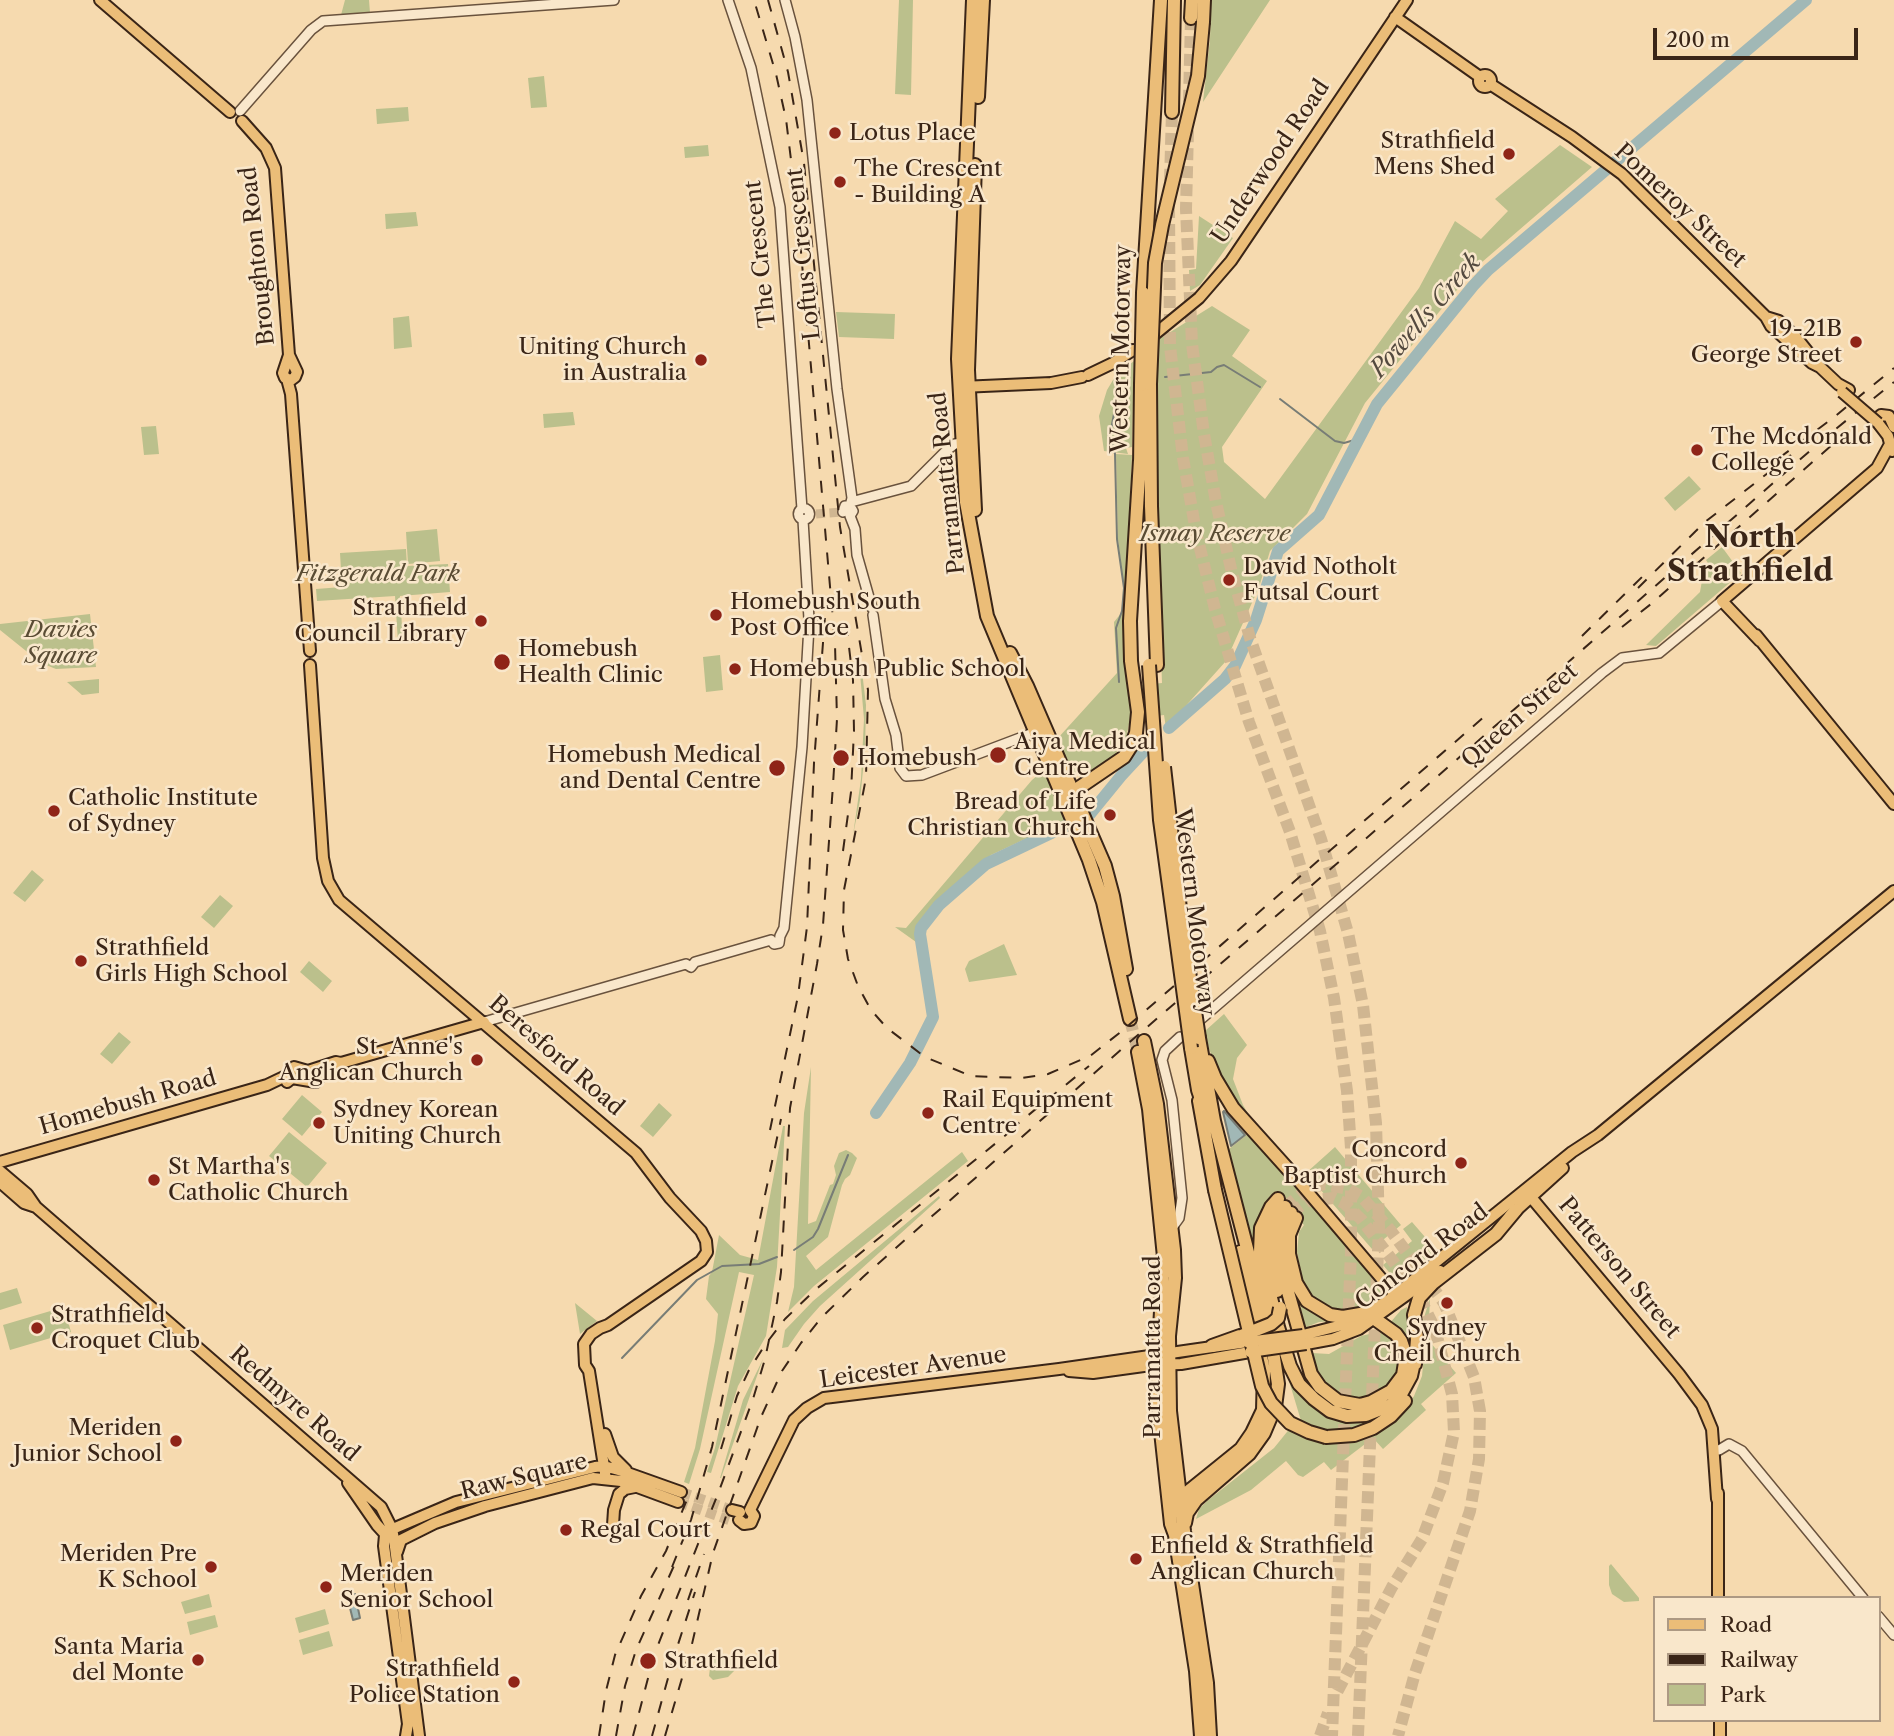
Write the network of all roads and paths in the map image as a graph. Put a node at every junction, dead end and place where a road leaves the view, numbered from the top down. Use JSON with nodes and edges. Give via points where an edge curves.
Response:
{"nodes":[{"id":1,"x":100,"y":0,"type":"edge"},
{"id":2,"x":614,"y":0,"type":"edge"},
{"id":3,"x":728,"y":0,"type":"edge"},
{"id":4,"x":785,"y":0,"type":"edge"},
{"id":5,"x":973,"y":0,"type":"edge"},
{"id":6,"x":983,"y":0,"type":"edge"},
{"id":7,"x":1161,"y":0,"type":"edge"},
{"id":8,"x":1174,"y":0,"type":"edge"},
{"id":9,"x":1192,"y":0,"type":"edge"},
{"id":10,"x":1204,"y":0,"type":"edge"},
{"id":11,"x":1407,"y":0,"type":"edge"},
{"id":12,"x":1395,"y":17,"type":"junction"},
{"id":13,"x":1197,"y":20,"type":"junction"},
{"id":14,"x":1172,"y":112,"type":"tunnel mouth"},
{"id":15,"x":237,"y":115,"type":"junction"},
{"id":16,"x":1155,"y":334,"type":"dead end"},
{"id":17,"x":1133,"y":350,"type":"dead end"},
{"id":18,"x":1145,"y":384,"type":"junction"},
{"id":19,"x":963,"y":387,"type":"junction"},
{"id":20,"x":1879,"y":417,"type":"junction"},
{"id":21,"x":1894,"y":428,"type":"edge"},
{"id":22,"x":961,"y":443,"type":"junction"},
{"id":23,"x":1892,"y":451,"type":"edge"},
{"id":24,"x":1140,"y":460,"type":"junction"},
{"id":25,"x":847,"y":509,"type":"junction"},
{"id":26,"x":1735,"y":590,"type":"junction"},
{"id":27,"x":1724,"y":600,"type":"junction"},
{"id":28,"x":1736,"y":607,"type":"junction"},
{"id":29,"x":1760,"y":641,"type":"junction"},
{"id":30,"x":1153,"y":665,"type":"junction"},
{"id":31,"x":1041,"y":730,"type":"junction"},
{"id":32,"x":1073,"y":794,"type":"junction"},
{"id":33,"x":1894,"y":803,"type":"edge"},
{"id":34,"x":1089,"y":860,"type":"junction"},
{"id":35,"x":1894,"y":891,"type":"edge"},
{"id":36,"x":339,"y":900,"type":"joint"},
{"id":37,"x":775,"y":938,"type":"joint"},
{"id":38,"x":1199,"y":1019,"type":"junction"},
{"id":39,"x":484,"y":1022,"type":"junction"},
{"id":40,"x":1180,"y":1037,"type":"dead end"},
{"id":41,"x":1197,"y":1041,"type":"junction"},
{"id":42,"x":1198,"y":1090,"type":"junction"},
{"id":43,"x":25,"y":1155,"type":"junction"},
{"id":44,"x":0,"y":1162,"type":"edge"},
{"id":45,"x":0,"y":1171,"type":"edge"},
{"id":46,"x":1295,"y":1177,"type":"joint"},
{"id":47,"x":0,"y":1182,"type":"edge"},
{"id":48,"x":13,"y":1182,"type":"junction"},
{"id":49,"x":1529,"y":1193,"type":"junction"},
{"id":50,"x":36,"y":1207,"type":"junction"},
{"id":51,"x":1287,"y":1209,"type":"junction"},
{"id":52,"x":1517,"y":1210,"type":"junction"},
{"id":53,"x":1171,"y":1229,"type":"junction"},
{"id":54,"x":1396,"y":1293,"type":"junction"},
{"id":55,"x":1380,"y":1306,"type":"junction"},
{"id":56,"x":1376,"y":1320,"type":"junction"},
{"id":57,"x":608,"y":1325,"type":"junction"},
{"id":58,"x":1305,"y":1340,"type":"junction"},
{"id":59,"x":577,"y":1341,"type":"dead end"},
{"id":60,"x":1246,"y":1343,"type":"junction"},
{"id":61,"x":1212,"y":1346,"type":"joint"},
{"id":62,"x":584,"y":1358,"type":"junction"},
{"id":63,"x":1415,"y":1358,"type":"junction"},
{"id":64,"x":1164,"y":1359,"type":"junction"},
{"id":65,"x":589,"y":1371,"type":"junction"},
{"id":66,"x":596,"y":1416,"type":"junction"},
{"id":67,"x":1716,"y":1448,"type":"junction"},
{"id":68,"x":604,"y":1466,"type":"junction"},
{"id":69,"x":340,"y":1473,"type":"junction"},
{"id":70,"x":632,"y":1475,"type":"junction"},
{"id":71,"x":606,"y":1479,"type":"junction"},
{"id":72,"x":638,"y":1486,"type":"junction"},
{"id":73,"x":1180,"y":1500,"type":"junction"},
{"id":74,"x":738,"y":1514,"type":"dead end"},
{"id":75,"x":613,"y":1525,"type":"dead end"},
{"id":76,"x":1180,"y":1533,"type":"junction"},
{"id":77,"x":391,"y":1538,"type":"junction"},
{"id":78,"x":1718,"y":1596,"type":"edge"},
{"id":79,"x":1861,"y":1596,"type":"edge"},
{"id":80,"x":1880,"y":1618,"type":"edge"},
{"id":81,"x":1894,"y":1635,"type":"edge"},
{"id":82,"x":406,"y":1736,"type":"edge"},
{"id":83,"x":419,"y":1736,"type":"edge"},
{"id":84,"x":1201,"y":1736,"type":"edge"},
{"id":85,"x":1210,"y":1736,"type":"edge"}],
"edges":[{"from":1,"to":15,"type":"main road","name":"Broughton Road"},
{"from":2,"to":15,"type":"street","via":[[319,22]]},
{"from":3,"to":37,"type":"street","name":"The Crescent","via":[[751,68],[780,207],[808,514],[809,623],[799,784],[784,928]]},
{"from":4,"to":25,"type":"street","name":"Loftus Crescent","via":[[807,100]]},
{"from":5,"to":19,"type":"highway","name":"Parramatta Road"},
{"from":6,"to":19,"type":"highway","name":"Parramatta Road"},
{"from":7,"to":18,"type":"highway","name":"Western Motorway","bridge":true,"via":[[1143,293]]},
{"from":8,"to":14,"type":"highway"},
{"from":9,"to":13,"type":"highway","name":"Western Motorway"},
{"from":10,"to":13,"type":"highway","name":"Western Motorway"},
{"from":11,"to":12,"type":"main road","name":"Underwood Road"},
{"from":12,"to":16,"type":"main road","name":"Underwood Road","via":[[1231,261],[1199,298]]},
{"from":12,"to":20,"type":"main road","name":"Pomeroy Street","via":[[1480,77],[1489,76],[1490,84],[1617,170],[1772,326]]},
{"from":13,"to":18,"type":"highway","name":"Western Motorway","bridge":true,"via":[[1198,76],[1155,263]]},
{"from":15,"to":36,"type":"main road","name":"Broughton Road","via":[[266,148],[275,168],[310,651],[316,658],[310,665],[323,858],[328,881]]},
{"from":17,"to":19,"type":"main road","via":[[1085,376],[1051,383]]},
{"from":18,"to":24,"type":"highway","name":"Western Motorway"},
{"from":18,"to":30,"type":"highway","name":"Western Motorway"},
{"from":19,"to":22,"type":"highway","name":"Parramatta Road"},
{"from":19,"to":31,"type":"highway","name":"Parramatta Road","via":[[975,513],[993,614]]},
{"from":20,"to":21,"type":"main road","name":"Pomeroy Street","via":[[1889,416]]},
{"from":20,"to":23,"type":"main road"},
{"from":22,"to":25,"type":"street","via":[[955,443],[911,486]]},
{"from":22,"to":31,"type":"highway","name":"Parramatta Road","via":[[986,616]]},
{"from":23,"to":26,"type":"main road","name":"Queen Street","via":[[1886,464]]},
{"from":24,"to":30,"type":"highway","name":"Western Motorway"},
{"from":24,"to":32,"type":"highway","via":[[1130,621],[1138,723],[1134,740],[1120,760]]},
{"from":25,"to":31,"type":"street","name":"Loftus Crescent","via":[[872,612],[884,699],[897,735],[900,768],[906,776],[922,775]]},
{"from":26,"to":27,"type":"main road","name":"Queen Street"},
{"from":26,"to":28,"type":"main road"},
{"from":27,"to":28,"type":"main road"},
{"from":27,"to":29,"type":"main road"},
{"from":27,"to":38,"type":"street","name":"Queen Street","via":[[1659,653],[1622,658],[1602,673]]},
{"from":28,"to":29,"type":"main road"},
{"from":29,"to":33,"type":"main road"},
{"from":30,"to":38,"type":"highway","name":"Western Motorway","bridge":true,"via":[[1172,843]]},
{"from":30,"to":41,"type":"highway","name":"Western Motorway","bridge":true,"via":[[1165,859]]},
{"from":31,"to":32,"type":"highway","name":"Parramatta Road"},
{"from":31,"to":34,"type":"highway","name":"Parramatta Road"},
{"from":32,"to":34,"type":"highway","via":[[1071,801]]},
{"from":32,"to":34,"type":"highway","name":"Parramatta Road","via":[[1105,866],[1133,1016]]},
{"from":35,"to":49,"type":"main road","name":"Concord Road","via":[[1572,1152]]},
{"from":36,"to":39,"type":"main road","name":"Beresford Road"},
{"from":37,"to":39,"type":"street","name":"Homebush Road"},
{"from":38,"to":41,"type":"highway","name":"Western Motorway","bridge":true},
{"from":39,"to":43,"type":"main road","name":"Homebush Road","via":[[336,1062],[317,1073],[317,1082],[291,1076],[280,1084]]},
{"from":39,"to":57,"type":"main road","name":"Beresford Road","via":[[628,1145],[704,1236],[707,1252],[696,1266]]},
{"from":40,"to":53,"type":"street","via":[[1162,1060],[1182,1198],[1180,1218]]},
{"from":41,"to":42,"type":"highway","name":"Western Motorway"},
{"from":41,"to":46,"type":"highway","via":[[1233,1108]]},
{"from":41,"to":76,"type":"highway","name":"Western Motorway","via":[[1278,1384],[1275,1408],[1264,1433],[1249,1454],[1196,1500]]},
{"from":42,"to":63,"type":"highway","bridge":true,"via":[[1215,1191],[1262,1386],[1271,1403],[1302,1430],[1326,1437],[1354,1435],[1391,1416],[1406,1399]]},
{"from":42,"to":73,"type":"highway","name":"Western Motorway","via":[[1241,1257],[1265,1385],[1263,1410],[1247,1441]]},
{"from":43,"to":44,"type":"main road","name":"Homebush Road"},
{"from":43,"to":48,"type":"main road","via":[[14,1166]]},
{"from":45,"to":48,"type":"main road","name":"Redmyre Road"},
{"from":46,"to":54,"type":"main road"},
{"from":47,"to":50,"type":"main road","name":"Redmyre Road","via":[[24,1203]]},
{"from":48,"to":50,"type":"main road","name":"Redmyre Road"},
{"from":49,"to":52,"type":"main road","name":"Concord Road"},
{"from":49,"to":54,"type":"main road","name":"Concord Road"},
{"from":49,"to":67,"type":"main road","name":"Patterson Street","via":[[1679,1374],[1706,1412]]},
{"from":50,"to":69,"type":"main road","name":"Redmyre Road"},
{"from":51,"to":55,"type":"highway","via":[[1289,1254],[1296,1283],[1307,1301],[1343,1317]]},
{"from":51,"to":56,"type":"highway","via":[[1280,1234],[1281,1267],[1311,1374],[1338,1401],[1371,1402],[1391,1391],[1403,1375],[1406,1356],[1401,1341]]},
{"from":51,"to":60,"type":"highway","bridge":true,"via":[[1269,1233],[1280,1308],[1276,1321]]},
{"from":51,"to":63,"type":"highway","via":[[1271,1207],[1261,1228],[1260,1252],[1278,1327],[1299,1384],[1330,1410],[1347,1416],[1366,1415],[1399,1398]]},
{"from":52,"to":54,"type":"main road","name":"Concord Road","via":[[1468,1252]]},
{"from":52,"to":63,"type":"highway","via":[[1496,1234],[1419,1298],[1414,1315]]},
{"from":53,"to":64,"type":"highway","name":"Parramatta Road","via":[[1175,1278]]},
{"from":53,"to":64,"type":"highway","name":"Parramatta Road","via":[[1157,1104],[1140,1045],[1164,1257]]},
{"from":54,"to":55,"type":"main road","name":"Concord Road"},
{"from":54,"to":56,"type":"main road","name":"Concord Road"},
{"from":55,"to":58,"type":"main road","name":"Concord Road","via":[[1367,1316]]},
{"from":56,"to":58,"type":"main road","name":"Concord Road","via":[[1351,1333]]},
{"from":57,"to":62,"type":"main road","via":[[587,1339]]},
{"from":57,"to":65,"type":"main road","via":[[592,1342]]},
{"from":58,"to":60,"type":"main road","name":"Concord Road","bridge":true},
{"from":59,"to":62,"type":"main road"},
{"from":60,"to":61,"type":"highway"},
{"from":60,"to":64,"type":"main road","name":"Concord Road","via":[[1210,1361]]},
{"from":61,"to":64,"type":"main road"},
{"from":62,"to":65,"type":"main road"},
{"from":64,"to":73,"type":"highway","name":"Parramatta Road"},
{"from":64,"to":74,"type":"main road","name":"Leicester Avenue","via":[[1093,1373],[1059,1369],[824,1398],[800,1413],[788,1429]]},
{"from":64,"to":76,"type":"highway","name":"Parramatta Road","via":[[1159,1413],[1171,1524]]},
{"from":65,"to":66,"type":"main road"},
{"from":66,"to":68,"type":"main road"},
{"from":66,"to":70,"type":"main road","via":[[613,1457]]},
{"from":67,"to":78,"type":"main road","name":"Patterson Street"},
{"from":67,"to":79,"type":"street","via":[[1729,1444],[1742,1451]]},
{"from":68,"to":70,"type":"main road","name":"Raw Square"},
{"from":68,"to":71,"type":"main road"},
{"from":68,"to":77,"type":"main road","name":"Raw Square","via":[[456,1502]]},
{"from":69,"to":77,"type":"main road"},
{"from":69,"to":77,"type":"main road","name":"Redmyre Road","via":[[381,1507]]},
{"from":70,"to":72,"type":"main road","name":"Raw Square","via":[[679,1497]]},
{"from":71,"to":72,"type":"main road","name":"Raw Square"},
{"from":71,"to":77,"type":"main road","name":"Raw Square","via":[[593,1478],[485,1506]]},
{"from":72,"to":75,"type":"main road","via":[[619,1494]]},
{"from":73,"to":76,"type":"highway","via":[[1175,1515]]},
{"from":76,"to":84,"type":"highway","name":"Parramatta Road"},
{"from":76,"to":85,"type":"highway","name":"Parramatta Road","via":[[1205,1665]]},
{"from":77,"to":82,"type":"main road","name":"Redmyre Road"},
{"from":77,"to":83,"type":"main road"},
{"from":80,"to":81,"type":"street"}]}
